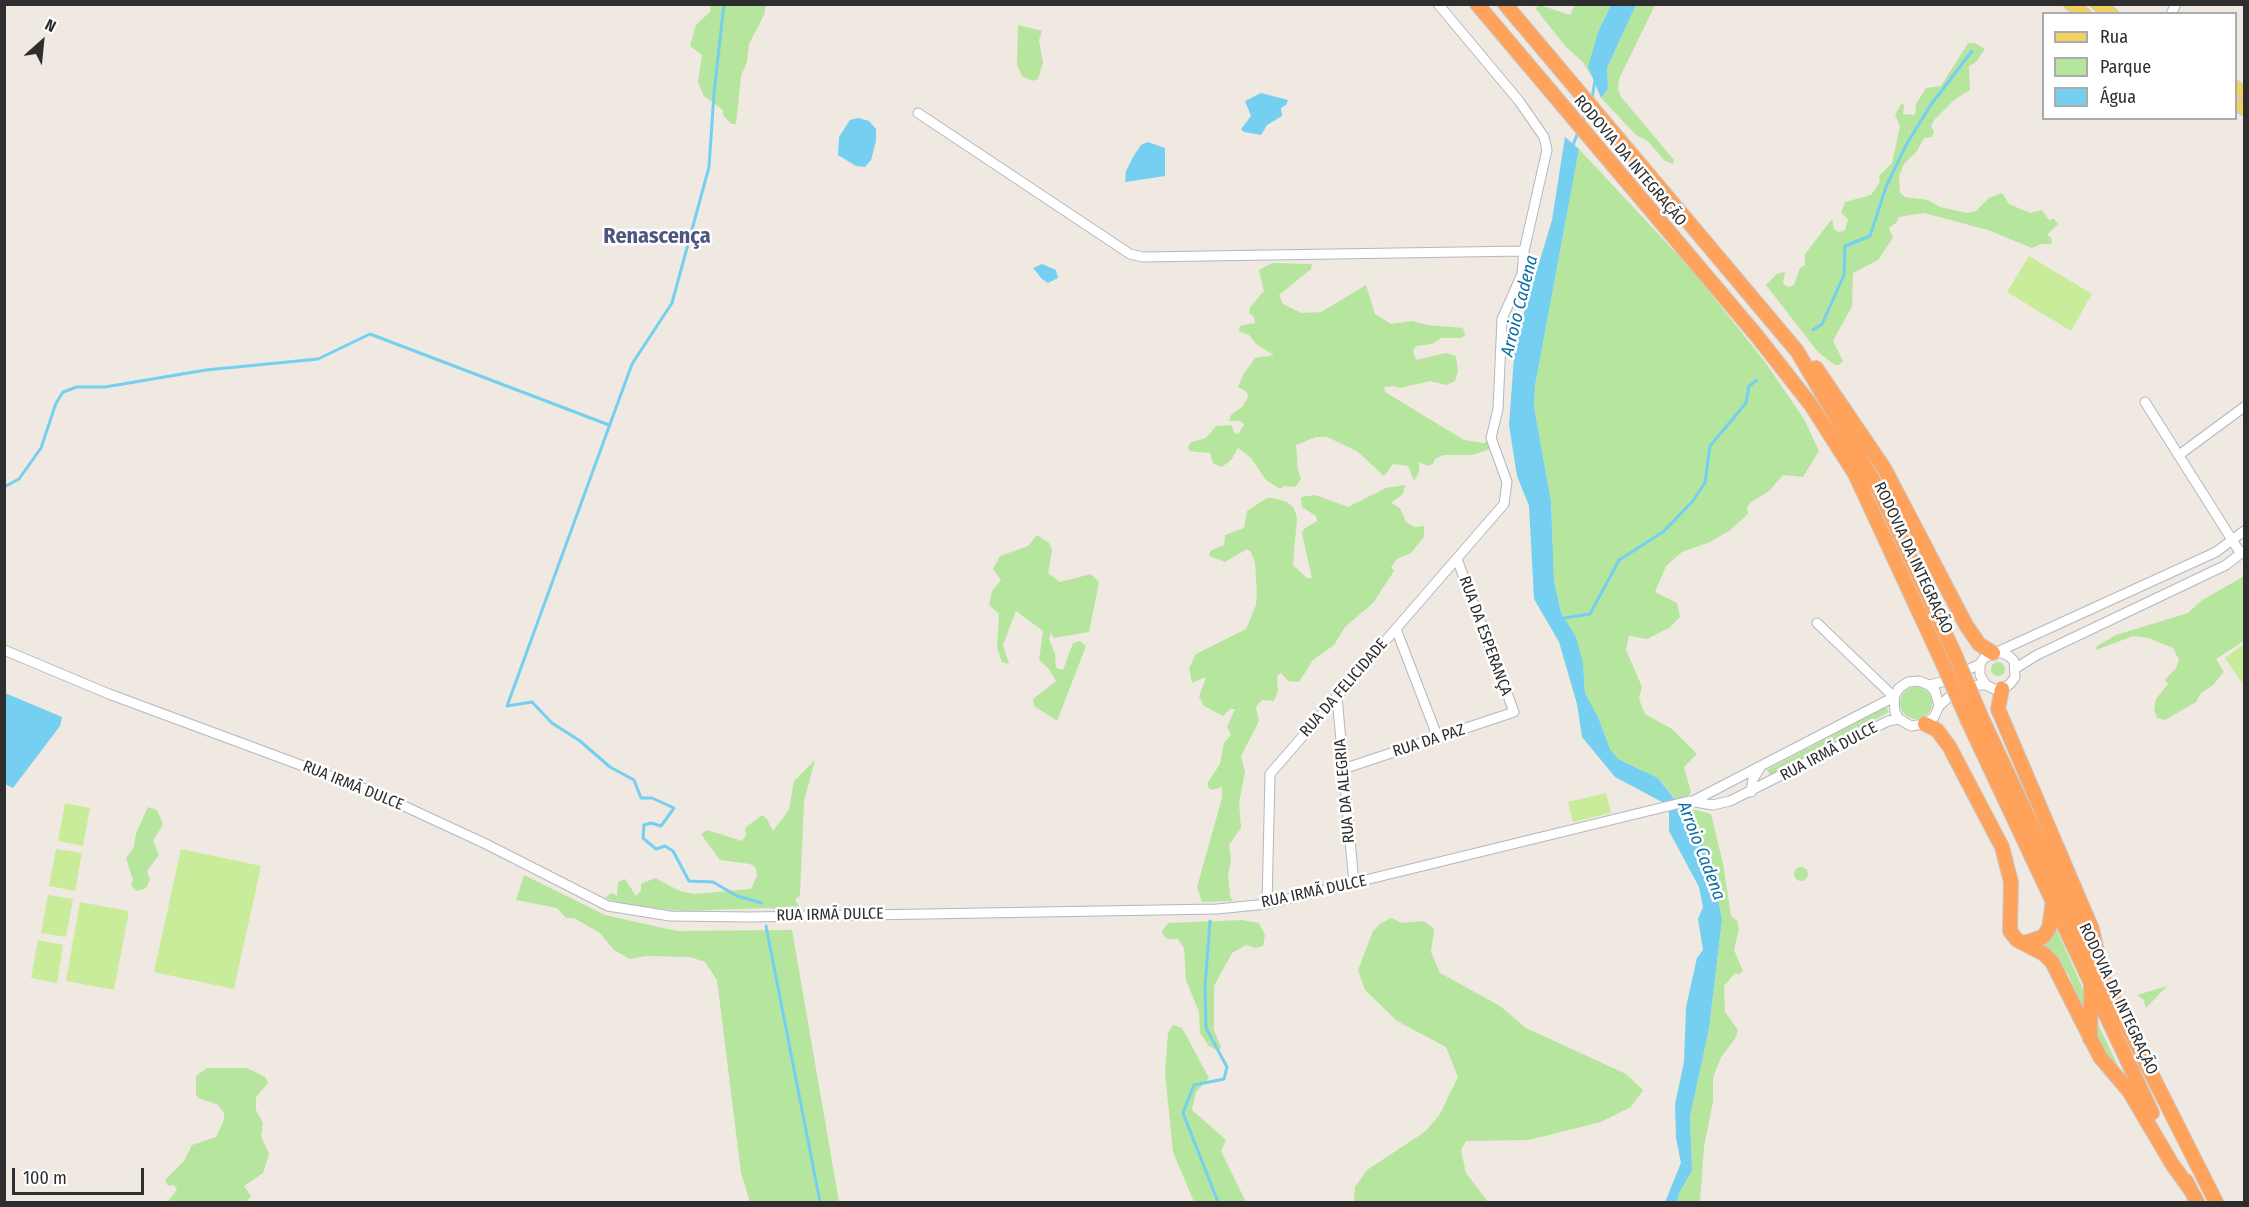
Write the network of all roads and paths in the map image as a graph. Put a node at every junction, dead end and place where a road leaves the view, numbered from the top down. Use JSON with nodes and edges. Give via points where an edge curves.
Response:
{"nodes":[{"id":1,"x":1438,"y":4,"type":"edge"},
{"id":2,"x":1477,"y":4,"type":"edge"},
{"id":3,"x":1504,"y":4,"type":"edge"},
{"id":4,"x":918,"y":114,"type":"dead end"},
{"id":5,"x":1524,"y":251,"type":"junction"},
{"id":6,"x":1797,"y":351,"type":"junction"},
{"id":7,"x":2145,"y":402,"type":"dead end"},
{"id":8,"x":2244,"y":407,"type":"edge"},
{"id":9,"x":2179,"y":455,"type":"junction"},
{"id":10,"x":2244,"y":531,"type":"edge"},
{"id":11,"x":2232,"y":540,"type":"junction"},
{"id":12,"x":2243,"y":552,"type":"edge"},
{"id":13,"x":1457,"y":559,"type":"junction"},
{"id":14,"x":1817,"y":622,"type":"dead end"},
{"id":15,"x":1396,"y":629,"type":"junction"},
{"id":16,"x":4,"y":650,"type":"edge"},
{"id":17,"x":1996,"y":652,"type":"junction"},
{"id":18,"x":1980,"y":664,"type":"junction"},
{"id":19,"x":2016,"y":668,"type":"junction"},
{"id":20,"x":1929,"y":685,"type":"junction"},
{"id":21,"x":1986,"y":685,"type":"junction"},
{"id":22,"x":2002,"y":688,"type":"junction"},
{"id":23,"x":1337,"y":697,"type":"junction"},
{"id":24,"x":1894,"y":697,"type":"junction"},
{"id":25,"x":1939,"y":706,"type":"junction"},
{"id":26,"x":1514,"y":712,"type":"joint"},
{"id":27,"x":1974,"y":718,"type":"junction"},
{"id":28,"x":1899,"y":719,"type":"junction"},
{"id":29,"x":1925,"y":724,"type":"junction"},
{"id":30,"x":1438,"y":738,"type":"junction"},
{"id":31,"x":1760,"y":768,"type":"junction"},
{"id":32,"x":1343,"y":769,"type":"junction"},
{"id":33,"x":1751,"y":792,"type":"junction"},
{"id":34,"x":1692,"y":800,"type":"junction"},
{"id":35,"x":1353,"y":884,"type":"junction"},
{"id":36,"x":2053,"y":898,"type":"junction"},
{"id":37,"x":1267,"y":904,"type":"junction"},
{"id":38,"x":2024,"y":943,"type":"junction"},
{"id":39,"x":2096,"y":976,"type":"junction"},
{"id":40,"x":2090,"y":1041,"type":"junction"},
{"id":41,"x":2190,"y":1189,"type":"junction"},
{"id":42,"x":2198,"y":1203,"type":"edge"},
{"id":43,"x":2216,"y":1203,"type":"edge"}],
"edges":[{"from":1,"to":5,"type":"street","via":[[1544,137],[1547,150]]},
{"from":2,"to":27,"type":"highway","name":"RODOVIA DA INTEGRAÇÃO","bridge":true,"via":[[1811,405],[1855,474],[1943,664]]},
{"from":3,"to":6,"type":"highway","name":"RODOVIA DA INTEGRAÇÃO"},
{"from":4,"to":5,"type":"street","via":[[1130,254],[1143,257]]},
{"from":5,"to":13,"type":"street","name":"RUA DA FELICIDADE","via":[[1522,274],[1502,319],[1498,409],[1491,438],[1507,482],[1504,504]]},
{"from":6,"to":17,"type":"highway","via":[[1822,374],[1884,468],[1979,644]]},
{"from":6,"to":27,"type":"highway","name":"RODOVIA DA INTEGRAÇÃO","bridge":true,"via":[[1880,489],[1956,657]]},
{"from":7,"to":9,"type":"street"},
{"from":8,"to":9,"type":"street"},
{"from":9,"to":11,"type":"street"},
{"from":10,"to":11,"type":"street"},
{"from":11,"to":12,"type":"street"},
{"from":11,"to":17,"type":"street","via":[[2216,552]]},
{"from":12,"to":19,"type":"street","via":[[2226,565]]},
{"from":13,"to":15,"type":"street","name":"RUA DA FELICIDADE"},
{"from":13,"to":26,"type":"street","name":"RUA DA ESPERANÇA"},
{"from":14,"to":24,"type":"street"},
{"from":15,"to":23,"type":"street","name":"RUA DA FELICIDADE"},
{"from":15,"to":30,"type":"street"},
{"from":16,"to":37,"type":"street","name":"RUA IRMÃ DULCE","via":[[109,694],[376,793],[608,906],[670,915],[750,917],[1217,909]]},
{"from":17,"to":18,"type":"street"},
{"from":17,"to":19,"type":"street","via":[[2009,656]]},
{"from":18,"to":20,"type":"street","name":"RUA IRMÃ DULCE"},
{"from":18,"to":21,"type":"street","via":[[1980,675]]},
{"from":19,"to":22,"type":"street","via":[[2010,684]]},
{"from":20,"to":24,"type":"street","name":"RUA IRMÃ DULCE","via":[[1908,682]]},
{"from":20,"to":25,"type":"street"},
{"from":21,"to":22,"type":"street"},
{"from":21,"to":25,"type":"street","via":[[1949,697]]},
{"from":22,"to":39,"type":"highway","via":[[1998,709],[2092,929]]},
{"from":23,"to":32,"type":"street","name":"RUA DA ALEGRIA"},
{"from":23,"to":37,"type":"street","name":"RUA DA FELICIDADE","via":[[1270,774]]},
{"from":24,"to":28,"type":"street"},
{"from":24,"to":31,"type":"street","name":"RUA IRMÃ DULCE"},
{"from":25,"to":29,"type":"street"},
{"from":26,"to":30,"type":"street","name":"RUA DA PAZ"},
{"from":27,"to":36,"type":"highway","name":"RODOVIA DA INTEGRAÇÃO"},
{"from":27,"to":39,"type":"highway","name":"RODOVIA DA INTEGRAÇÃO"},
{"from":28,"to":29,"type":"street","name":"RUA IRMÃ DULCE","via":[[1911,726]]},
{"from":28,"to":33,"type":"street","name":"RUA IRMÃ DULCE","via":[[1888,721]]},
{"from":29,"to":38,"type":"highway","via":[[1936,730],[1949,746],[2002,847],[2010,882],[2010,931]]},
{"from":30,"to":32,"type":"street","name":"RUA DA PAZ"},
{"from":31,"to":33,"type":"street"},
{"from":31,"to":34,"type":"street","name":"RUA IRMÃ DULCE"},
{"from":32,"to":35,"type":"street","name":"RUA DA ALEGRIA"},
{"from":33,"to":34,"type":"street","name":"RUA IRMÃ DULCE","via":[[1713,805]]},
{"from":34,"to":35,"type":"street","name":"RUA IRMÃ DULCE"},
{"from":35,"to":37,"type":"street","name":"RUA IRMÃ DULCE"},
{"from":36,"to":38,"type":"highway","via":[[2049,928],[2043,937]]},
{"from":36,"to":39,"type":"highway","name":"RODOVIA DA INTEGRAÇÃO"},
{"from":38,"to":40,"type":"highway","via":[[2044,954],[2056,967]]},
{"from":39,"to":40,"type":"highway"},
{"from":39,"to":41,"type":"highway","name":"RODOVIA DA INTEGRAÇÃO"},
{"from":39,"to":43,"type":"highway","name":"RODOVIA DA INTEGRAÇÃO"},
{"from":40,"to":41,"type":"highway","via":[[2129,1091]]},
{"from":41,"to":42,"type":"highway","name":"RODOVIA DA INTEGRAÇÃO"}]}
